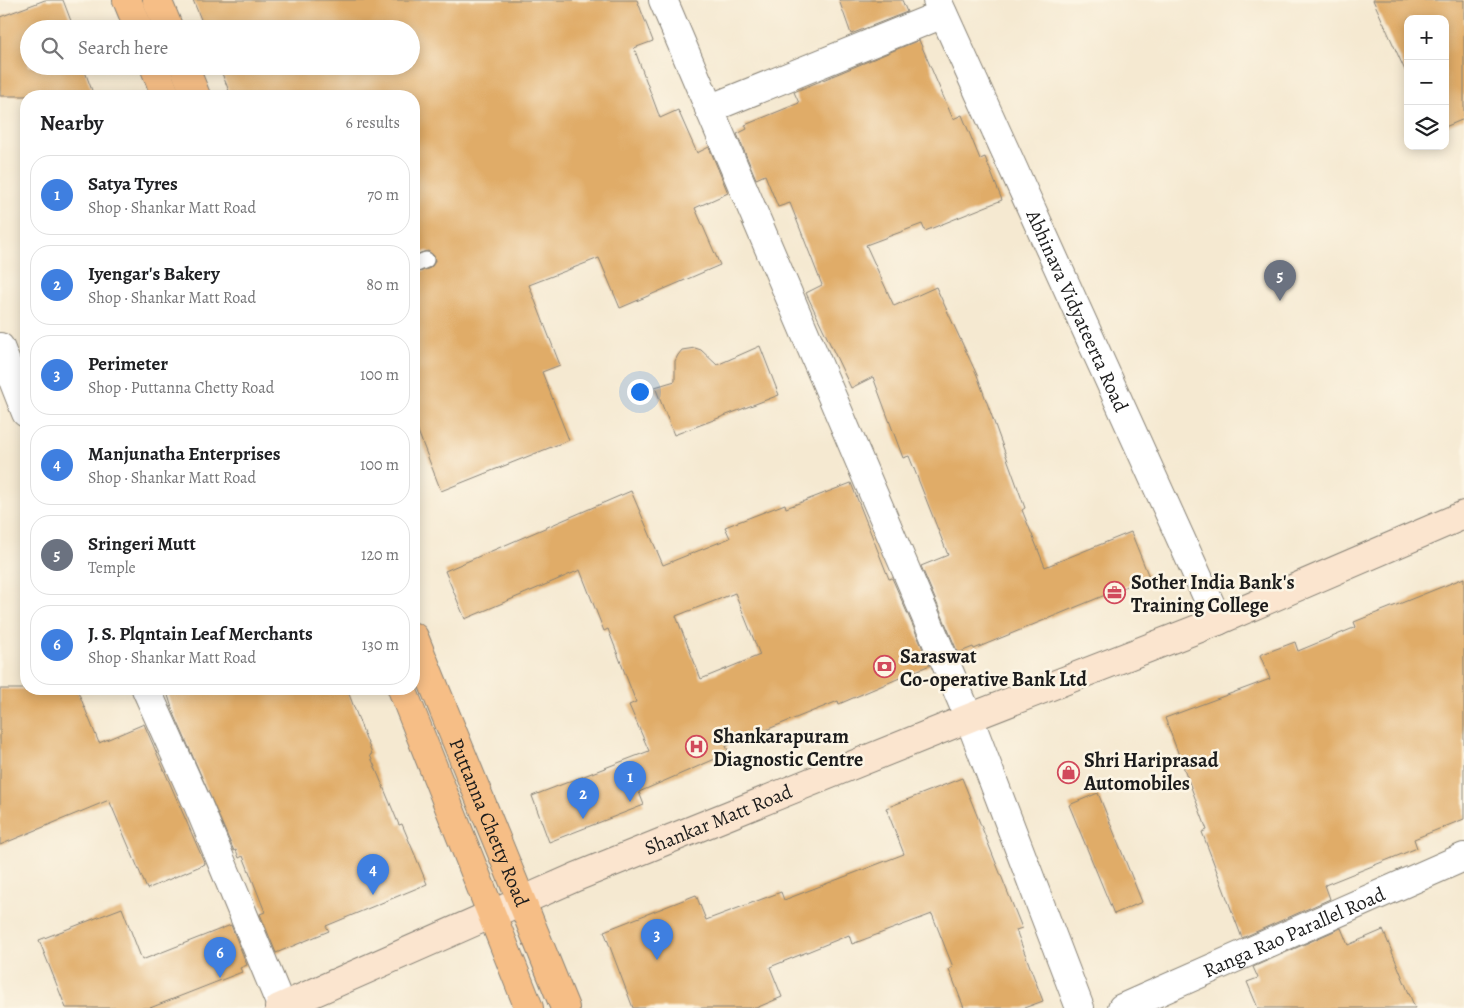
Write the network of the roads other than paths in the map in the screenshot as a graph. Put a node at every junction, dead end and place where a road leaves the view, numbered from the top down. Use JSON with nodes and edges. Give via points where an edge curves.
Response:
{"nodes":[{"id":1,"x":127,"y":0,"type":"edge"},
{"id":2,"x":157,"y":0,"type":"edge"},
{"id":3,"x":663,"y":0,"type":"edge"},
{"id":4,"x":940,"y":7,"type":"edge"},
{"id":5,"x":135,"y":20,"type":"edge"},
{"id":6,"x":165,"y":20,"type":"edge"},
{"id":7,"x":158,"y":75,"type":"edge"},
{"id":8,"x":188,"y":75,"type":"edge"},
{"id":9,"x":164,"y":90,"type":"edge"},
{"id":10,"x":194,"y":90,"type":"edge"},
{"id":11,"x":709,"y":108,"type":"junction"},
{"id":12,"x":0,"y":347,"type":"edge"},
{"id":13,"x":20,"y":398,"type":"edge"},
{"id":14,"x":1464,"y":515,"type":"edge"},
{"id":15,"x":1218,"y":621,"type":"junction"},
{"id":16,"x":420,"y":652,"type":"edge"},
{"id":17,"x":149,"y":695,"type":"edge"},
{"id":18,"x":404,"y":695,"type":"edge"},
{"id":19,"x":970,"y":718,"type":"junction"},
{"id":20,"x":1464,"y":857,"type":"edge"},
{"id":21,"x":521,"y":900,"type":"junction"},
{"id":22,"x":491,"y":915,"type":"junction"},
{"id":23,"x":281,"y":1008,"type":"edge"},
{"id":24,"x":529,"y":1008,"type":"edge"},
{"id":25,"x":565,"y":1008,"type":"edge"},
{"id":26,"x":1080,"y":1008,"type":"edge"},
{"id":27,"x":1122,"y":1008,"type":"edge"}],
"edges":[{"from":1,"to":5,"type":"main road"},
{"from":2,"to":6,"type":"main road"},
{"from":3,"to":11,"type":"street"},
{"from":4,"to":11,"type":"street"},
{"from":4,"to":15,"type":"street","name":"Abhinava Vidyateerta Road"},
{"from":7,"to":9,"type":"main road"},
{"from":8,"to":10,"type":"main road"},
{"from":11,"to":19,"type":"street"},
{"from":12,"to":13,"type":"street"},
{"from":14,"to":15,"type":"street","name":"Shankar Matt Road"},
{"from":15,"to":19,"type":"street","name":"Shankar Matt Road"},
{"from":16,"to":21,"type":"main road","name":"Puttanna Chetty Road"},
{"from":17,"to":23,"type":"street","via":[[198,805]]},
{"from":18,"to":22,"type":"main road","name":"Puttanna Chetty Road"},
{"from":19,"to":21,"type":"street","name":"Shankar Matt Road"},
{"from":19,"to":26,"type":"street"},
{"from":20,"to":27,"type":"street","name":"Ranga Rao Parallel Road"},
{"from":21,"to":22,"type":"street","name":"Shankar Matt Road"},
{"from":21,"to":25,"type":"main road","name":"Puttanna Chetty Road"},
{"from":22,"to":23,"type":"street","name":"Shankar Matt Road"},
{"from":22,"to":24,"type":"main road","name":"Puttanna Chetty Road"}]}
